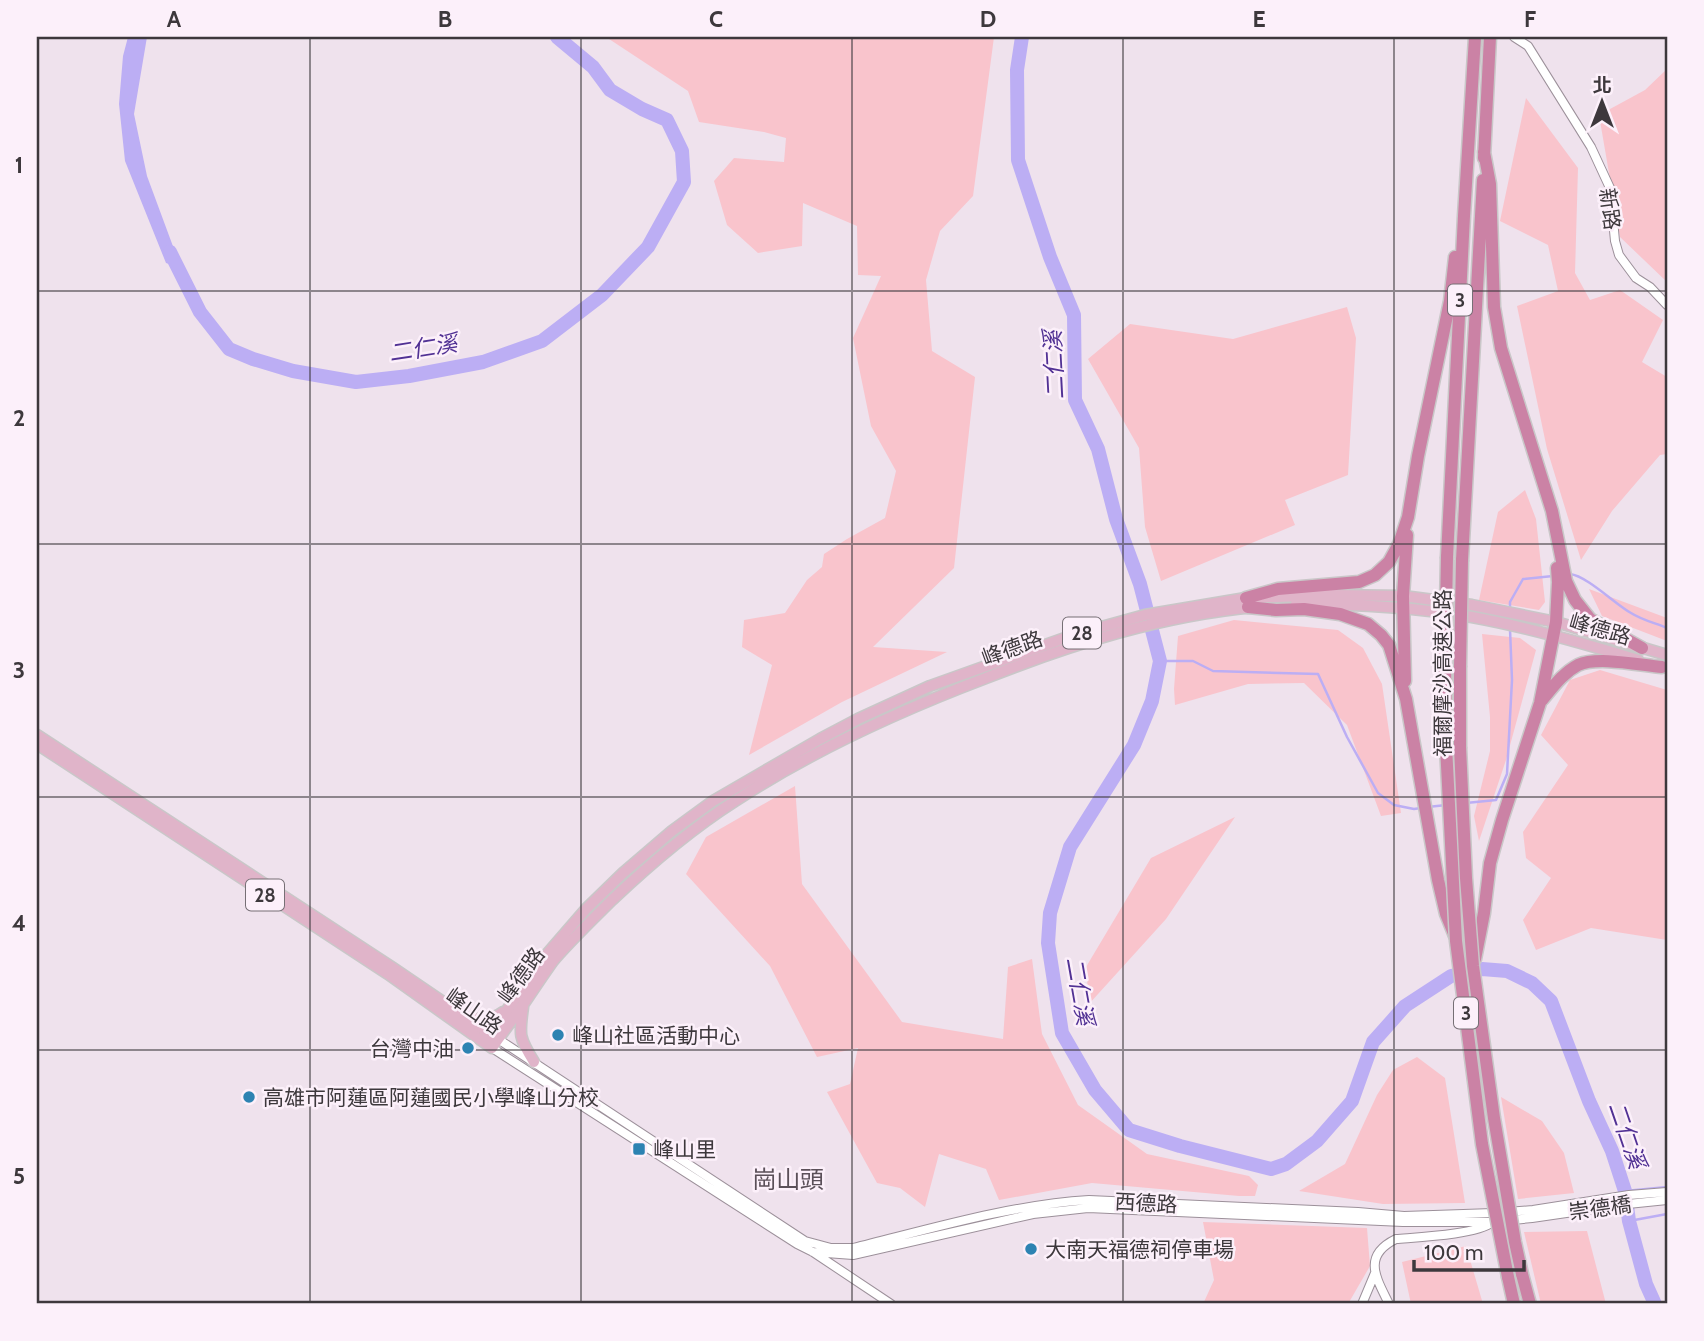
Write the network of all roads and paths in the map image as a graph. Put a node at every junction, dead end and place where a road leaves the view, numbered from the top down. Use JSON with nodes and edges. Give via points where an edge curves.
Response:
{"nodes":[{"id":1,"x":1490,"y":37,"type":"edge"},
{"id":2,"x":1514,"y":37,"type":"edge"},
{"id":3,"x":1475,"y":40,"type":"edge"},
{"id":4,"x":1484,"y":152,"type":"junction"},
{"id":5,"x":1464,"y":216,"type":"junction"},
{"id":6,"x":1667,"y":305,"type":"edge"},
{"id":7,"x":1552,"y":511,"type":"junction"},
{"id":8,"x":1408,"y":517,"type":"junction"},
{"id":9,"x":1404,"y":602,"type":"junction"},
{"id":10,"x":1243,"y":603,"type":"junction"},
{"id":11,"x":1555,"y":629,"type":"junction"},
{"id":12,"x":1642,"y":648,"type":"junction"},
{"id":13,"x":1665,"y":664,"type":"edge"},
{"id":14,"x":1406,"y":699,"type":"junction"},
{"id":15,"x":1540,"y":703,"type":"junction"},
{"id":16,"x":37,"y":735,"type":"edge"},
{"id":17,"x":37,"y":744,"type":"edge"},
{"id":18,"x":1457,"y":941,"type":"junction"},
{"id":19,"x":1473,"y":966,"type":"junction"},
{"id":20,"x":519,"y":1002,"type":"junction"},
{"id":21,"x":466,"y":1017,"type":"junction"},
{"id":22,"x":491,"y":1040,"type":"junction"},
{"id":23,"x":534,"y":1062,"type":"junction"},
{"id":24,"x":1667,"y":1192,"type":"edge"},
{"id":25,"x":1667,"y":1200,"type":"edge"},
{"id":26,"x":1088,"y":1204,"type":"junction"},
{"id":27,"x":1532,"y":1214,"type":"junction"},
{"id":28,"x":1493,"y":1217,"type":"junction"},
{"id":29,"x":805,"y":1241,"type":"junction"},
{"id":30,"x":813,"y":1252,"type":"junction"},
{"id":31,"x":1375,"y":1273,"type":"junction"},
{"id":32,"x":891,"y":1304,"type":"edge"},
{"id":33,"x":1362,"y":1304,"type":"edge"},
{"id":34,"x":1389,"y":1304,"type":"edge"},
{"id":35,"x":1514,"y":1304,"type":"edge"},
{"id":36,"x":1530,"y":1304,"type":"edge"}],
"edges":[{"from":1,"to":4,"type":"highway","name":"福爾摩沙高速公路","number":"3"},
{"from":2,"to":6,"type":"street","name":"新路","via":[[1528,46],[1591,147],[1610,188],[1619,255],[1636,278]]},
{"from":3,"to":5,"type":"highway","name":"福爾摩沙高速公路","number":"3"},
{"from":4,"to":7,"type":"highway","via":[[1501,348]]},
{"from":4,"to":19,"type":"highway","name":"福爾摩沙高速公路","number":"3","bridge":true,"via":[[1460,667]]},
{"from":5,"to":8,"type":"highway"},
{"from":5,"to":18,"type":"highway","name":"福爾摩沙高速公路","number":"3","bridge":true,"via":[[1445,660]]},
{"from":7,"to":11,"type":"highway","via":[[1558,582]]},
{"from":7,"to":12,"type":"highway","via":[[1566,581],[1576,600],[1590,620]]},
{"from":8,"to":9,"type":"highway"},
{"from":8,"to":10,"type":"highway","via":[[1390,562],[1367,579],[1278,589]]},
{"from":9,"to":10,"type":"main road","name":"峰德路","number":"28","via":[[1330,595]]},
{"from":9,"to":11,"type":"main road","name":"峰德路","number":"28","via":[[1527,629]]},
{"from":9,"to":11,"type":"main road","name":"峰德路","number":"28","via":[[1472,605],[1530,617]]},
{"from":9,"to":14,"type":"highway"},
{"from":10,"to":14,"type":"highway","via":[[1340,614],[1368,624],[1389,645]]},
{"from":10,"to":20,"type":"main road","name":"峰德路","number":"28","via":[[1081,644],[1016,666],[885,720],[793,767],[733,801],[652,863],[595,916]]},
{"from":10,"to":20,"type":"main road","name":"峰德路","number":"28","via":[[1172,610],[1076,634],[930,686],[820,739],[713,801],[622,873],[547,954]]},
{"from":11,"to":12,"type":"main road","name":"峰德路","number":"28"},
{"from":11,"to":13,"type":"main road","name":"峰德路","number":"28"},
{"from":11,"to":15,"type":"highway"},
{"from":12,"to":13,"type":"main road","name":"峰德路","number":"28"},
{"from":13,"to":15,"type":"highway","via":[[1580,664],[1557,681]]},
{"from":14,"to":18,"type":"highway","bridge":true,"via":[[1438,880]]},
{"from":15,"to":19,"type":"highway","bridge":true,"via":[[1490,863]]},
{"from":16,"to":21,"type":"main road","name":"峰山路","number":"28"},
{"from":17,"to":22,"type":"main road","name":"峰山路","number":"28"},
{"from":18,"to":35,"type":"highway","name":"福爾摩沙高速公路","number":"3","bridge":true,"via":[[1482,1144]]},
{"from":19,"to":36,"type":"highway","name":"福爾摩沙高速公路","number":"3","bridge":true,"via":[[1494,1118]]},
{"from":20,"to":21,"type":"main road","via":[[493,1018]]},
{"from":20,"to":22,"type":"main road","name":"峰德路","number":"28"},
{"from":20,"to":23,"type":"main road","via":[[520,1034]]},
{"from":21,"to":22,"type":"main road","name":"峰山路","number":"28"},
{"from":22,"to":23,"type":"street","name":"峰山路"},
{"from":22,"to":30,"type":"street","name":"峰山路","via":[[641,1145]]},
{"from":23,"to":29,"type":"street","name":"峰山路"},
{"from":24,"to":27,"type":"street","name":"崇德橋"},
{"from":25,"to":27,"type":"street","name":"崇德橋"},
{"from":26,"to":28,"type":"street","name":"西德路"},
{"from":26,"to":29,"type":"street","name":"西德路","via":[[1063,1202],[1020,1209],[853,1248]]},
{"from":26,"to":30,"type":"street","name":"西德路","via":[[853,1255]]},
{"from":27,"to":28,"type":"street"},
{"from":28,"to":31,"type":"street","via":[[1485,1227],[1396,1239],[1381,1249]]},
{"from":29,"to":30,"type":"street"},
{"from":30,"to":32,"type":"street","name":"峰山路"},
{"from":31,"to":33,"type":"street"},
{"from":31,"to":34,"type":"street"}]}
